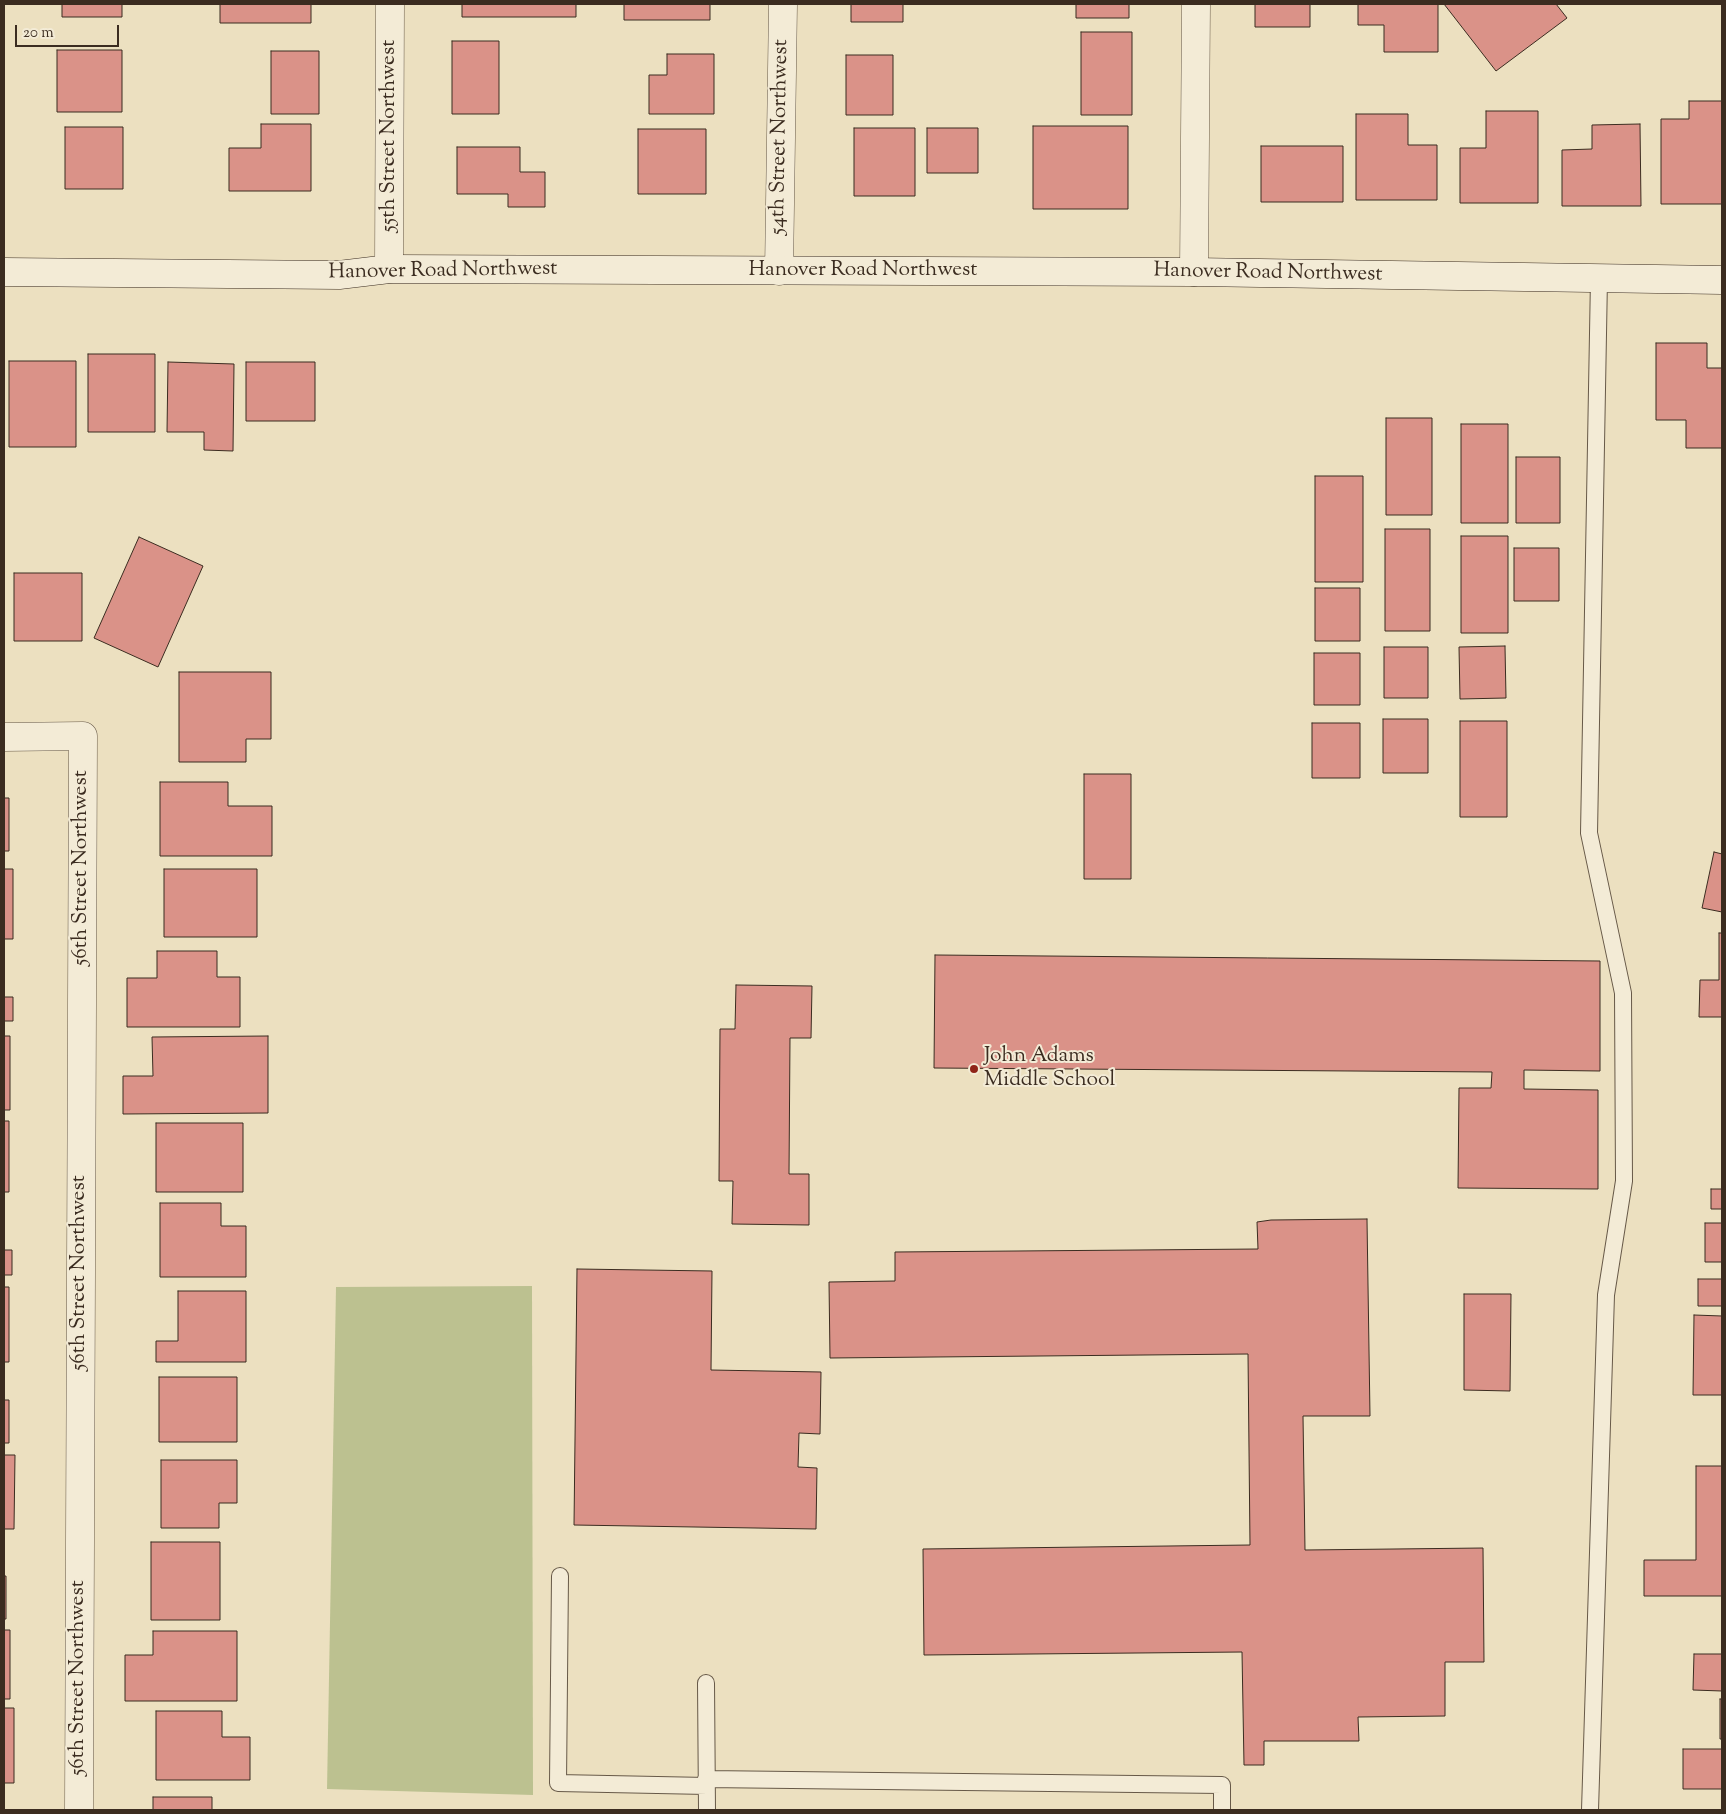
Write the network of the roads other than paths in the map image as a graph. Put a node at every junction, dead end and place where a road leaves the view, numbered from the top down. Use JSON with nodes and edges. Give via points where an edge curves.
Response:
{"nodes":[{"id":1,"x":390,"y":4,"type":"edge"},
{"id":2,"x":783,"y":4,"type":"edge"},
{"id":3,"x":1196,"y":4,"type":"edge"},
{"id":4,"x":390,"y":269,"type":"junction"},
{"id":5,"x":779,"y":271,"type":"junction"},
{"id":6,"x":4,"y":272,"type":"edge"},
{"id":7,"x":1194,"y":272,"type":"junction"},
{"id":8,"x":1599,"y":278,"type":"junction"},
{"id":9,"x":1722,"y":280,"type":"edge"},
{"id":10,"x":4,"y":737,"type":"edge"},
{"id":11,"x":560,"y":1576,"type":"dead end"},
{"id":12,"x":706,"y":1682,"type":"dead end"},
{"id":13,"x":706,"y":1782,"type":"junction"},
{"id":14,"x":78,"y":1810,"type":"edge"},
{"id":15,"x":706,"y":1810,"type":"edge"},
{"id":16,"x":1222,"y":1810,"type":"edge"},
{"id":17,"x":1590,"y":1810,"type":"edge"}],
"edges":[{"from":1,"to":4,"type":"street","name":"55th Street Northwest"},
{"from":2,"to":5,"type":"street","name":"54th Street Northwest"},
{"from":3,"to":7,"type":"street"},
{"from":4,"to":5,"type":"street","name":"Hanover Road Northwest"},
{"from":4,"to":6,"type":"street","name":"Hanover Road Northwest","via":[[339,275]]},
{"from":5,"to":7,"type":"street","name":"Hanover Road Northwest"},
{"from":7,"to":8,"type":"street","name":"Hanover Road Northwest"},
{"from":8,"to":9,"type":"street","name":"Hanover Road Northwest"},
{"from":8,"to":17,"type":"lane","via":[[1588,833],[1623,993],[1624,1181],[1606,1295]]},
{"from":10,"to":14,"type":"street","name":"56th Street Northwest","via":[[83,736]]},
{"from":11,"to":13,"type":"lane","via":[[558,1783]]},
{"from":12,"to":13,"type":"lane"},
{"from":13,"to":15,"type":"lane"},
{"from":13,"to":16,"type":"lane","via":[[1222,1785]]}]}
